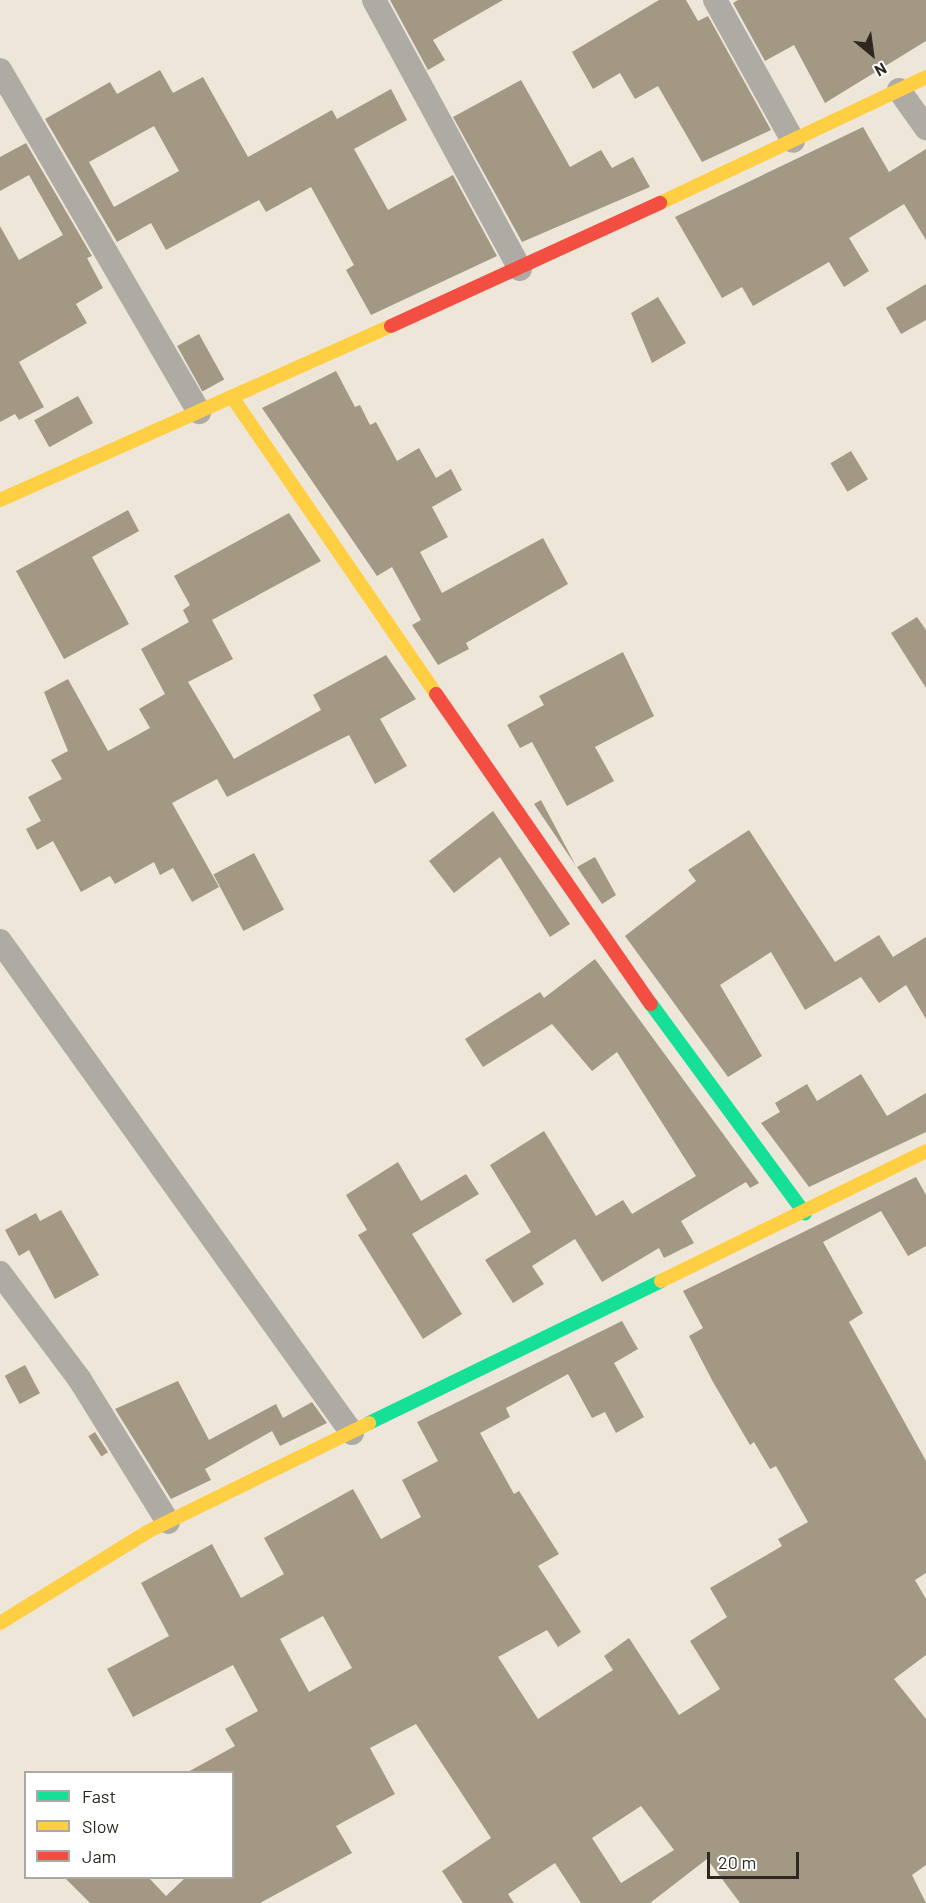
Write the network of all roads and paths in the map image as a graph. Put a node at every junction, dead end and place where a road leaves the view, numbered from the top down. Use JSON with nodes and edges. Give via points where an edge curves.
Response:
{"nodes":[{"id":1,"x":374,"y":0,"type":"edge"},
{"id":2,"x":715,"y":0,"type":"edge"},
{"id":3,"x":0,"y":70,"type":"edge"},
{"id":4,"x":926,"y":77,"type":"edge"},
{"id":5,"x":899,"y":90,"type":"junction"},
{"id":6,"x":926,"y":128,"type":"edge"},
{"id":7,"x":793,"y":141,"type":"junction"},
{"id":8,"x":520,"y":269,"type":"junction"},
{"id":9,"x":232,"y":397,"type":"junction"},
{"id":10,"x":199,"y":412,"type":"junction"},
{"id":11,"x":0,"y":500,"type":"edge"},
{"id":12,"x":0,"y":941,"type":"edge"},
{"id":13,"x":926,"y":1151,"type":"edge"},
{"id":14,"x":805,"y":1214,"type":"junction"},
{"id":15,"x":0,"y":1273,"type":"edge"},
{"id":16,"x":352,"y":1432,"type":"junction"},
{"id":17,"x":168,"y":1522,"type":"junction"},
{"id":18,"x":0,"y":1623,"type":"edge"}],
"edges":[{"from":1,"to":8,"type":"street"},
{"from":2,"to":7,"type":"street"},
{"from":3,"to":10,"type":"street"},
{"from":4,"to":5,"type":"street"},
{"from":5,"to":6,"type":"street"},
{"from":5,"to":7,"type":"street"},
{"from":7,"to":8,"type":"street"},
{"from":8,"to":9,"type":"street"},
{"from":9,"to":10,"type":"street"},
{"from":9,"to":14,"type":"street","via":[[595,927]]},
{"from":10,"to":11,"type":"street"},
{"from":12,"to":16,"type":"street"},
{"from":13,"to":14,"type":"street"},
{"from":14,"to":16,"type":"street"},
{"from":15,"to":17,"type":"street","via":[[80,1380]]},
{"from":16,"to":17,"type":"street"},
{"from":17,"to":18,"type":"street"}]}
